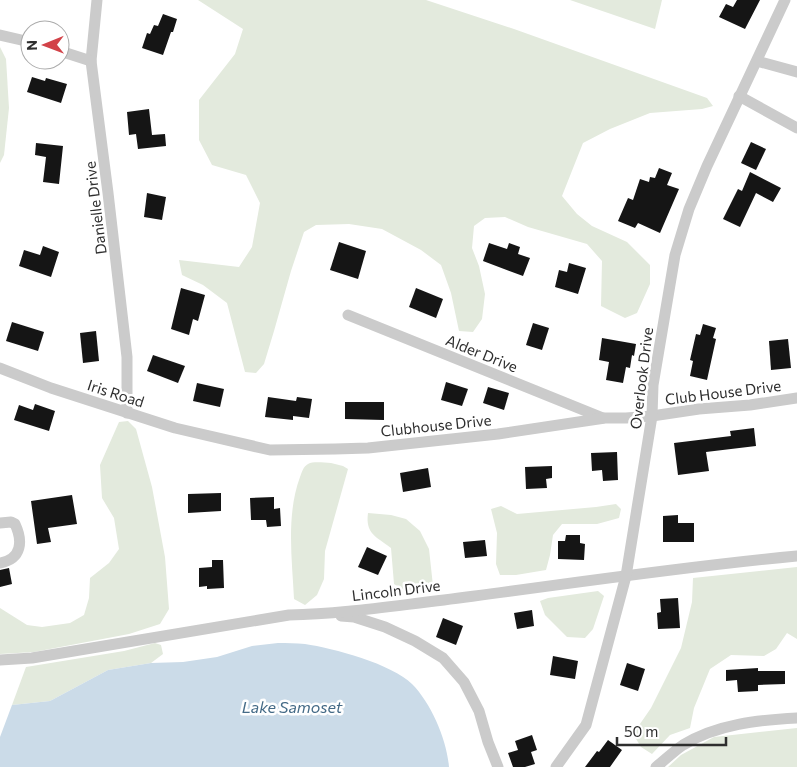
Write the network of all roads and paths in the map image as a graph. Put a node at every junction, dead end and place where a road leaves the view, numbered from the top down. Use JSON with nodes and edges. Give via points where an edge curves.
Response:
{"nodes":[{"id":1,"x":97,"y":0,"type":"edge"},
{"id":2,"x":785,"y":0,"type":"edge"},
{"id":3,"x":0,"y":35,"type":"edge"},
{"id":4,"x":20,"y":40,"type":"edge"},
{"id":5,"x":70,"y":54,"type":"edge"},
{"id":6,"x":91,"y":61,"type":"junction"},
{"id":7,"x":757,"y":61,"type":"junction"},
{"id":8,"x":797,"y":72,"type":"edge"},
{"id":9,"x":739,"y":96,"type":"junction"},
{"id":10,"x":797,"y":128,"type":"edge"},
{"id":11,"x":348,"y":315,"type":"dead end"},
{"id":12,"x":0,"y":368,"type":"edge"},
{"id":13,"x":797,"y":398,"type":"edge"},
{"id":14,"x":127,"y":412,"type":"junction"},
{"id":15,"x":652,"y":416,"type":"junction"},
{"id":16,"x":605,"y":418,"type":"junction"},
{"id":17,"x":224,"y":440,"type":"joint"},
{"id":18,"x":0,"y":523,"type":"edge"},
{"id":19,"x":797,"y":556,"type":"edge"},
{"id":20,"x":0,"y":564,"type":"edge"},
{"id":21,"x":626,"y":576,"type":"junction"},
{"id":22,"x":322,"y":614,"type":"junction"},
{"id":23,"x":0,"y":660,"type":"edge"},
{"id":24,"x":797,"y":718,"type":"edge"},
{"id":25,"x":498,"y":767,"type":"edge"},
{"id":26,"x":556,"y":767,"type":"edge"},
{"id":27,"x":656,"y":767,"type":"edge"}],
"edges":[{"from":1,"to":6,"type":"street","name":"Danielle Drive"},
{"from":2,"to":7,"type":"street","name":"Overlook Drive"},
{"from":3,"to":4,"type":"street"},
{"from":5,"to":6,"type":"street"},
{"from":6,"to":14,"type":"street","name":"Danielle Drive","via":[[126,347]]},
{"from":7,"to":8,"type":"street"},
{"from":7,"to":9,"type":"street","name":"Overlook Drive"},
{"from":9,"to":10,"type":"street"},
{"from":9,"to":15,"type":"street","name":"Overlook Drive","via":[[697,189],[675,255],[652,385]]},
{"from":11,"to":16,"type":"street","name":"Alder Drive"},
{"from":12,"to":14,"type":"street","name":"Iris Road"},
{"from":13,"to":15,"type":"street","name":"Club House Drive"},
{"from":14,"to":17,"type":"street","name":"Iris Road"},
{"from":15,"to":16,"type":"street","name":"Clubhouse Drive"},
{"from":15,"to":21,"type":"street","name":"Overlook Drive"},
{"from":16,"to":17,"type":"street","name":"Clubhouse Drive","via":[[498,434],[352,449],[270,450]]},
{"from":18,"to":20,"type":"street","via":[[16,524],[20,534],[19,550]]},
{"from":19,"to":21,"type":"street","name":"Lincoln Drive"},
{"from":21,"to":22,"type":"street","name":"Lincoln Drive"},
{"from":21,"to":26,"type":"street","name":"Overlook Drive","via":[[586,724]]},
{"from":22,"to":23,"type":"street","name":"Lincoln Drive","via":[[290,615],[32,658]]},
{"from":22,"to":25,"type":"street","via":[[354,617],[385,627],[415,640],[443,658],[464,682],[479,711]]},
{"from":24,"to":27,"type":"street","via":[[712,730],[683,745]]}]}
